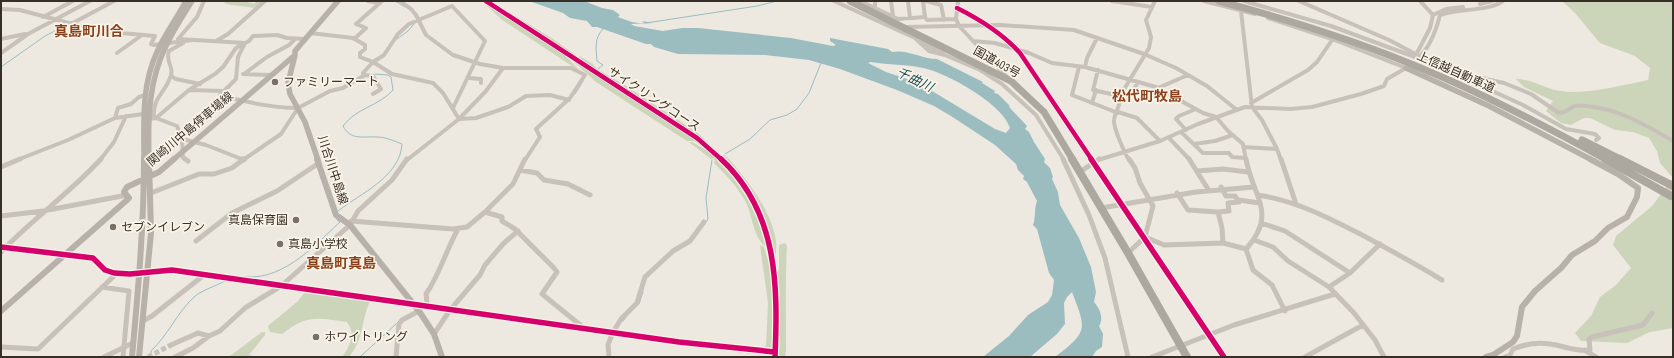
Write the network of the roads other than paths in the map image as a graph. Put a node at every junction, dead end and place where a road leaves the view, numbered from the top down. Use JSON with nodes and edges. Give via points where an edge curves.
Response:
{"nodes":[{"id":1,"x":73,"y":1,"type":"edge"},
{"id":2,"x":90,"y":1,"type":"edge"},
{"id":3,"x":114,"y":1,"type":"edge"},
{"id":4,"x":186,"y":1,"type":"edge"},
{"id":5,"x":192,"y":1,"type":"edge"},
{"id":6,"x":201,"y":1,"type":"edge"},
{"id":7,"x":204,"y":1,"type":"edge"},
{"id":8,"x":265,"y":1,"type":"edge"},
{"id":9,"x":338,"y":1,"type":"edge"},
{"id":10,"x":368,"y":1,"type":"edge"},
{"id":11,"x":400,"y":1,"type":"edge"},
{"id":12,"x":834,"y":1,"type":"edge"},
{"id":13,"x":850,"y":1,"type":"edge"},
{"id":14,"x":860,"y":1,"type":"edge"},
{"id":15,"x":875,"y":1,"type":"edge"},
{"id":16,"x":891,"y":1,"type":"edge"},
{"id":17,"x":908,"y":1,"type":"edge"},
{"id":18,"x":924,"y":1,"type":"edge"},
{"id":19,"x":958,"y":1,"type":"edge"},
{"id":20,"x":1112,"y":1,"type":"edge"},
{"id":21,"x":1155,"y":1,"type":"edge"},
{"id":22,"x":1204,"y":1,"type":"edge"},
{"id":23,"x":1218,"y":1,"type":"edge"},
{"id":24,"x":1229,"y":1,"type":"edge"},
{"id":25,"x":1244,"y":1,"type":"edge"},
{"id":26,"x":1299,"y":1,"type":"edge"},
{"id":27,"x":1420,"y":1,"type":"edge"},
{"id":28,"x":1492,"y":1,"type":"edge"},
{"id":29,"x":1503,"y":1,"type":"edge"},
{"id":30,"x":381,"y":2,"type":"edge"},
{"id":31,"x":875,"y":7,"type":"junction"},
{"id":32,"x":1152,"y":7,"type":"junction"},
{"id":33,"x":1,"y":9,"type":"edge"},
{"id":34,"x":1241,"y":11,"type":"junction"},
{"id":35,"x":1433,"y":15,"type":"junction"},
{"id":36,"x":893,"y":16,"type":"junction"},
{"id":37,"x":43,"y":17,"type":"junction"},
{"id":38,"x":925,"y":17,"type":"junction"},
{"id":39,"x":910,"y":18,"type":"junction"},
{"id":40,"x":956,"y":19,"type":"junction"},
{"id":41,"x":54,"y":20,"type":"junction"},
{"id":42,"x":418,"y":20,"type":"junction"},
{"id":43,"x":944,"y":20,"type":"junction"},
{"id":44,"x":70,"y":24,"type":"junction"},
{"id":45,"x":959,"y":26,"type":"junction"},
{"id":46,"x":903,"y":27,"type":"junction"},
{"id":47,"x":28,"y":34,"type":"junction"},
{"id":48,"x":142,"y":34,"type":"junction"},
{"id":49,"x":310,"y":34,"type":"junction"},
{"id":50,"x":1097,"y":38,"type":"junction"},
{"id":51,"x":1333,"y":38,"type":"junction"},
{"id":52,"x":295,"y":39,"type":"junction"},
{"id":53,"x":304,"y":39,"type":"junction"},
{"id":54,"x":354,"y":39,"type":"junction"},
{"id":55,"x":1,"y":40,"type":"edge"},
{"id":56,"x":192,"y":40,"type":"junction"},
{"id":57,"x":186,"y":41,"type":"junction"},
{"id":58,"x":216,"y":41,"type":"junction"},
{"id":59,"x":973,"y":41,"type":"junction"},
{"id":60,"x":244,"y":43,"type":"junction"},
{"id":61,"x":164,"y":44,"type":"junction"},
{"id":62,"x":1,"y":53,"type":"edge"},
{"id":63,"x":117,"y":53,"type":"dead end"},
{"id":64,"x":1144,"y":54,"type":"junction"},
{"id":65,"x":295,"y":55,"type":"junction"},
{"id":66,"x":951,"y":55,"type":"junction"},
{"id":67,"x":1418,"y":57,"type":"junction"},
{"id":68,"x":373,"y":62,"type":"junction"},
{"id":69,"x":474,"y":62,"type":"junction"},
{"id":70,"x":1079,"y":67,"type":"junction"},
{"id":71,"x":1085,"y":67,"type":"junction"},
{"id":72,"x":503,"y":68,"type":"junction"},
{"id":73,"x":1406,"y":68,"type":"junction"},
{"id":74,"x":1442,"y":68,"type":"junction"},
{"id":75,"x":1098,"y":70,"type":"junction"},
{"id":76,"x":237,"y":74,"type":"junction"},
{"id":77,"x":244,"y":74,"type":"junction"},
{"id":78,"x":271,"y":75,"type":"junction"},
{"id":79,"x":1188,"y":75,"type":"junction"},
{"id":80,"x":171,"y":76,"type":"junction"},
{"id":81,"x":365,"y":76,"type":"junction"},
{"id":82,"x":469,"y":78,"type":"junction"},
{"id":83,"x":1130,"y":79,"type":"junction"},
{"id":84,"x":1010,"y":81,"type":"junction"},
{"id":85,"x":1138,"y":82,"type":"junction"},
{"id":86,"x":481,"y":83,"type":"dead end"},
{"id":87,"x":200,"y":84,"type":"junction"},
{"id":88,"x":1158,"y":88,"type":"junction"},
{"id":89,"x":189,"y":90,"type":"junction"},
{"id":90,"x":1096,"y":90,"type":"junction"},
{"id":91,"x":223,"y":91,"type":"junction"},
{"id":92,"x":1133,"y":91,"type":"dead end"},
{"id":93,"x":376,"y":94,"type":"dead end"},
{"id":94,"x":145,"y":95,"type":"junction"},
{"id":95,"x":1120,"y":96,"type":"junction"},
{"id":96,"x":569,"y":100,"type":"junction"},
{"id":97,"x":242,"y":101,"type":"junction"},
{"id":98,"x":1092,"y":103,"type":"junction"},
{"id":99,"x":1251,"y":105,"type":"junction"},
{"id":100,"x":298,"y":108,"type":"junction"},
{"id":101,"x":453,"y":108,"type":"junction"},
{"id":102,"x":1196,"y":109,"type":"junction"},
{"id":103,"x":1236,"y":110,"type":"junction"},
{"id":104,"x":1118,"y":112,"type":"junction"},
{"id":105,"x":143,"y":114,"type":"junction"},
{"id":106,"x":126,"y":116,"type":"junction"},
{"id":107,"x":1216,"y":117,"type":"junction"},
{"id":108,"x":115,"y":118,"type":"junction"},
{"id":109,"x":153,"y":118,"type":"junction"},
{"id":110,"x":460,"y":119,"type":"junction"},
{"id":111,"x":1183,"y":131,"type":"junction"},
{"id":112,"x":1233,"y":135,"type":"junction"},
{"id":113,"x":1169,"y":138,"type":"junction"},
{"id":114,"x":182,"y":139,"type":"junction"},
{"id":115,"x":1596,"y":140,"type":"dead end"},
{"id":116,"x":1160,"y":141,"type":"junction"},
{"id":117,"x":1673,"y":141,"type":"edge"},
{"id":118,"x":194,"y":142,"type":"junction"},
{"id":119,"x":1194,"y":144,"type":"junction"},
{"id":120,"x":1243,"y":147,"type":"junction"},
{"id":121,"x":1277,"y":149,"type":"junction"},
{"id":122,"x":183,"y":152,"type":"junction"},
{"id":123,"x":1124,"y":153,"type":"junction"},
{"id":124,"x":1245,"y":158,"type":"junction"},
{"id":125,"x":244,"y":160,"type":"junction"},
{"id":126,"x":188,"y":161,"type":"dead end"},
{"id":127,"x":319,"y":163,"type":"junction"},
{"id":128,"x":1,"y":167,"type":"edge"},
{"id":129,"x":520,"y":170,"type":"junction"},
{"id":130,"x":1197,"y":171,"type":"junction"},
{"id":131,"x":1080,"y":172,"type":"junction"},
{"id":132,"x":1248,"y":172,"type":"junction"},
{"id":133,"x":150,"y":176,"type":"junction"},
{"id":134,"x":144,"y":178,"type":"junction"},
{"id":135,"x":1254,"y":186,"type":"junction"},
{"id":136,"x":1673,"y":186,"type":"edge"},
{"id":137,"x":1221,"y":187,"type":"junction"},
{"id":138,"x":1208,"y":189,"type":"junction"},
{"id":139,"x":151,"y":193,"type":"junction"},
{"id":140,"x":1178,"y":193,"type":"junction"},
{"id":141,"x":127,"y":195,"type":"junction"},
{"id":142,"x":590,"y":195,"type":"dead end"},
{"id":143,"x":1258,"y":195,"type":"junction"},
{"id":144,"x":1671,"y":196,"type":"dead end"},
{"id":145,"x":1149,"y":199,"type":"junction"},
{"id":146,"x":1238,"y":200,"type":"junction"},
{"id":147,"x":1260,"y":203,"type":"junction"},
{"id":148,"x":1296,"y":204,"type":"junction"},
{"id":149,"x":1101,"y":208,"type":"junction"},
{"id":150,"x":43,"y":211,"type":"junction"},
{"id":151,"x":485,"y":212,"type":"junction"},
{"id":152,"x":1218,"y":212,"type":"junction"},
{"id":153,"x":1,"y":216,"type":"edge"},
{"id":154,"x":704,"y":222,"type":"dead end"},
{"id":155,"x":350,"y":223,"type":"junction"},
{"id":156,"x":1261,"y":223,"type":"junction"},
{"id":157,"x":458,"y":230,"type":"junction"},
{"id":158,"x":518,"y":231,"type":"junction"},
{"id":159,"x":1145,"y":237,"type":"junction"},
{"id":160,"x":1254,"y":240,"type":"junction"},
{"id":161,"x":196,"y":241,"type":"dead end"},
{"id":162,"x":1223,"y":243,"type":"junction"},
{"id":163,"x":1380,"y":244,"type":"junction"},
{"id":164,"x":2,"y":248,"type":"edge"},
{"id":165,"x":1246,"y":249,"type":"junction"},
{"id":166,"x":67,"y":254,"type":"junction"},
{"id":167,"x":1128,"y":254,"type":"junction"},
{"id":168,"x":148,"y":271,"type":"junction"},
{"id":169,"x":141,"y":272,"type":"junction"},
{"id":170,"x":1350,"y":273,"type":"junction"},
{"id":171,"x":116,"y":274,"type":"junction"},
{"id":172,"x":204,"y":275,"type":"junction"},
{"id":173,"x":1442,"y":280,"type":"dead end"},
{"id":174,"x":281,"y":286,"type":"junction"},
{"id":175,"x":102,"y":287,"type":"junction"},
{"id":176,"x":1329,"y":287,"type":"junction"},
{"id":177,"x":1335,"y":294,"type":"junction"},
{"id":178,"x":412,"y":303,"type":"junction"},
{"id":179,"x":2,"y":309,"type":"edge"},
{"id":180,"x":422,"y":309,"type":"junction"},
{"id":181,"x":450,"y":310,"type":"junction"},
{"id":182,"x":1285,"y":310,"type":"junction"},
{"id":183,"x":1652,"y":313,"type":"dead end"},
{"id":184,"x":142,"y":321,"type":"junction"},
{"id":185,"x":1363,"y":325,"type":"junction"},
{"id":186,"x":584,"y":328,"type":"junction"},
{"id":187,"x":612,"y":332,"type":"junction"},
{"id":188,"x":434,"y":334,"type":"junction"},
{"id":189,"x":209,"y":336,"type":"junction"},
{"id":190,"x":133,"y":343,"type":"junction"},
{"id":191,"x":171,"y":345,"type":"tunnel mouth"},
{"id":192,"x":124,"y":346,"type":"junction"},
{"id":193,"x":1181,"y":346,"type":"junction"},
{"id":194,"x":1,"y":347,"type":"edge"},
{"id":195,"x":753,"y":351,"type":"joint"},
{"id":196,"x":1586,"y":351,"type":"junction"},
{"id":197,"x":776,"y":352,"type":"dead end"},
{"id":198,"x":1492,"y":356,"type":"edge"},
{"id":199,"x":104,"y":357,"type":"edge"},
{"id":200,"x":123,"y":357,"type":"edge"},
{"id":201,"x":132,"y":357,"type":"edge"},
{"id":202,"x":139,"y":357,"type":"edge"},
{"id":203,"x":175,"y":357,"type":"edge"},
{"id":204,"x":396,"y":357,"type":"edge"},
{"id":205,"x":442,"y":357,"type":"edge"},
{"id":206,"x":609,"y":357,"type":"edge"},
{"id":207,"x":1128,"y":357,"type":"edge"},
{"id":208,"x":1152,"y":357,"type":"edge"},
{"id":209,"x":1187,"y":357,"type":"edge"},
{"id":210,"x":1305,"y":357,"type":"edge"},
{"id":211,"x":1384,"y":357,"type":"edge"},
{"id":212,"x":1505,"y":357,"type":"edge"},
{"id":213,"x":1596,"y":357,"type":"edge"}],
"edges":[{"from":1,"to":37,"type":"street"},
{"from":2,"to":41,"type":"street"},
{"from":3,"to":44,"type":"street"},
{"from":4,"to":61,"type":"main road"},
{"from":5,"to":61,"type":"main road"},
{"from":6,"to":7,"type":"street"},
{"from":7,"to":56,"type":"street","via":[[197,18],[178,39]]},
{"from":8,"to":58,"type":"street","via":[[228,34]]},
{"from":9,"to":49,"type":"main road","name":"関崎川中島停車場線"},
{"from":10,"to":30,"type":"street"},
{"from":11,"to":42,"type":"street","via":[[411,9]]},
{"from":12,"to":66,"type":"street","via":[[915,38],[929,51]]},
{"from":13,"to":46,"type":"highway","name":"国道403号"},
{"from":14,"to":31,"type":"street"},
{"from":15,"to":31,"type":"street"},
{"from":16,"to":36,"type":"street"},
{"from":17,"to":39,"type":"street"},
{"from":18,"to":38,"type":"street"},
{"from":18,"to":43,"type":"street","via":[[941,5]]},
{"from":19,"to":40,"type":"street"},
{"from":20,"to":32,"type":"street"},
{"from":21,"to":32,"type":"street"},
{"from":22,"to":34,"type":"street"},
{"from":23,"to":144,"type":"highway","name":"上信越自動車道","via":[[1330,33],[1439,75],[1535,121]]},
{"from":24,"to":136,"type":"highway","name":"上信越自動車道","via":[[1332,31],[1424,65]]},
{"from":25,"to":67,"type":"street","via":[[1286,11]]},
{"from":26,"to":67,"type":"street","via":[[1389,40]]},
{"from":27,"to":35,"type":"street"},
{"from":28,"to":35,"type":"street"},
{"from":29,"to":67,"type":"street","via":[[1493,6],[1467,8],[1440,15],[1437,28]]},
{"from":30,"to":54,"type":"street","via":[[356,24],[366,28]]},
{"from":31,"to":36,"type":"street"},
{"from":32,"to":64,"type":"street","via":[[1146,20],[1151,42]]},
{"from":33,"to":37,"type":"street","via":[[20,10]]},
{"from":34,"to":51,"type":"street"},
{"from":34,"to":99,"type":"street"},
{"from":35,"to":67,"type":"street"},
{"from":36,"to":39,"type":"street"},
{"from":37,"to":41,"type":"street"},
{"from":38,"to":39,"type":"street"},
{"from":38,"to":43,"type":"street","via":[[927,20]]},
{"from":40,"to":43,"type":"street"},
{"from":40,"to":45,"type":"street"},
{"from":41,"to":44,"type":"street"},
{"from":41,"to":47,"type":"street"},
{"from":42,"to":68,"type":"street","via":[[405,26],[384,55]]},
{"from":42,"to":69,"type":"street","via":[[426,35],[447,52]]},
{"from":42,"to":69,"type":"street","via":[[452,6],[485,41]]},
{"from":44,"to":48,"type":"street","via":[[99,31]]},
{"from":45,"to":46,"type":"street"},
{"from":45,"to":50,"type":"street","via":[[1000,25],[1066,29]]},
{"from":45,"to":59,"type":"street"},
{"from":46,"to":66,"type":"highway","name":"国道403号"},
{"from":47,"to":55,"type":"street"},
{"from":47,"to":62,"type":"street"},
{"from":48,"to":61,"type":"street","via":[[156,36],[151,44]]},
{"from":48,"to":63,"type":"street"},
{"from":49,"to":53,"type":"main road","name":"関崎川中島停車場線"},
{"from":49,"to":54,"type":"street"},
{"from":50,"to":64,"type":"street"},
{"from":50,"to":71,"type":"street","via":[[1086,58]]},
{"from":51,"to":73,"type":"street"},
{"from":51,"to":99,"type":"street","via":[[1317,62]]},
{"from":52,"to":53,"type":"street"},
{"from":52,"to":60,"type":"street","via":[[252,36]]},
{"from":52,"to":77,"type":"street"},
{"from":53,"to":65,"type":"main road","name":"関崎川中島停車場線"},
{"from":54,"to":68,"type":"street","via":[[366,46],[360,57]]},
{"from":56,"to":57,"type":"street"},
{"from":56,"to":58,"type":"street"},
{"from":57,"to":61,"type":"street"},
{"from":57,"to":80,"type":"street","via":[[169,51],[167,58],[172,68]]},
{"from":58,"to":60,"type":"street"},
{"from":59,"to":70,"type":"street","via":[[995,43],[1052,63]]},
{"from":59,"to":84,"type":"street"},
{"from":60,"to":76,"type":"street","via":[[238,57]]},
{"from":60,"to":87,"type":"street","via":[[236,48],[223,67]]},
{"from":61,"to":94,"type":"main road","via":[[150,72]]},
{"from":61,"to":109,"type":"main road","via":[[150,104]]},
{"from":64,"to":79,"type":"street"},
{"from":64,"to":83,"type":"street"},
{"from":65,"to":78,"type":"main road","name":"関崎川中島停車場線"},
{"from":65,"to":100,"type":"main road","name":"川合川中島線","via":[[288,83],[290,94]]},
{"from":66,"to":84,"type":"highway","name":"国道403号"},
{"from":66,"to":207,"type":"street","via":[[1002,84],[1030,108],[1047,131],[1073,181],[1105,258]]},
{"from":67,"to":74,"type":"street"},
{"from":68,"to":81,"type":"street","via":[[364,73]]},
{"from":68,"to":101,"type":"street","via":[[392,74],[433,83]]},
{"from":69,"to":72,"type":"street"},
{"from":69,"to":82,"type":"street","via":[[470,67]]},
{"from":70,"to":71,"type":"street"},
{"from":70,"to":98,"type":"street","via":[[1072,95]]},
{"from":71,"to":75,"type":"street"},
{"from":72,"to":96,"type":"street","via":[[571,68],[584,75]]},
{"from":72,"to":110,"type":"street"},
{"from":73,"to":99,"type":"street","via":[[1387,79],[1384,86],[1321,105],[1290,109]]},
{"from":73,"to":198,"type":"main road","via":[[1578,151],[1638,188],[1637,197],[1627,217],[1572,255],[1535,291],[1522,307],[1517,336],[1513,342]]},
{"from":74,"to":115,"type":"street","via":[[1566,128],[1595,134],[1599,138]]},
{"from":74,"to":117,"type":"street","via":[[1504,83],[1531,94],[1559,113],[1567,112],[1575,106],[1610,110],[1642,123]]},
{"from":75,"to":83,"type":"street"},
{"from":75,"to":90,"type":"street"},
{"from":76,"to":77,"type":"street"},
{"from":76,"to":91,"type":"street","via":[[234,81]]},
{"from":77,"to":78,"type":"street"},
{"from":78,"to":97,"type":"main road","name":"関崎川中島停車場線"},
{"from":79,"to":88,"type":"street"},
{"from":79,"to":103,"type":"street","via":[[1214,91]]},
{"from":80,"to":87,"type":"street"},
{"from":80,"to":109,"type":"street","via":[[153,107]]},
{"from":81,"to":93,"type":"street","via":[[373,76],[381,89]]},
{"from":81,"to":100,"type":"street"},
{"from":82,"to":86,"type":"street","via":[[481,79]]},
{"from":82,"to":101,"type":"street"},
{"from":83,"to":85,"type":"street"},
{"from":83,"to":95,"type":"street"},
{"from":84,"to":131,"type":"highway","name":"国道403号","via":[[1044,112]]},
{"from":85,"to":88,"type":"street"},
{"from":85,"to":92,"type":"street"},
{"from":87,"to":89,"type":"street"},
{"from":88,"to":102,"type":"street"},
{"from":89,"to":91,"type":"street"},
{"from":89,"to":109,"type":"street"},
{"from":90,"to":95,"type":"street"},
{"from":90,"to":98,"type":"street"},
{"from":91,"to":97,"type":"street","via":[[220,95]]},
{"from":94,"to":105,"type":"main road"},
{"from":94,"to":108,"type":"street","via":[[131,104],[118,108]]},
{"from":95,"to":104,"type":"street"},
{"from":96,"to":110,"type":"street","via":[[550,95],[526,96],[508,107],[476,118]]},
{"from":96,"to":129,"type":"street","via":[[536,129],[540,137]]},
{"from":97,"to":100,"type":"street"},
{"from":97,"to":118,"type":"main road","name":"関崎川中島停車場線"},
{"from":98,"to":104,"type":"street","via":[[1102,109]]},
{"from":99,"to":103,"type":"street"},
{"from":99,"to":121,"type":"street"},
{"from":100,"to":125,"type":"street","via":[[281,134]]},
{"from":100,"to":127,"type":"main road","name":"川合川中島線"},
{"from":101,"to":110,"type":"street"},
{"from":102,"to":107,"type":"street"},
{"from":102,"to":111,"type":"street","via":[[1176,119]]},
{"from":103,"to":107,"type":"street"},
{"from":104,"to":116,"type":"street","via":[[1137,118]]},
{"from":104,"to":123,"type":"street","via":[[1114,120]]},
{"from":105,"to":106,"type":"street"},
{"from":105,"to":134,"type":"main road"},
{"from":106,"to":108,"type":"street"},
{"from":106,"to":150,"type":"street","via":[[104,155],[90,171]]},
{"from":107,"to":111,"type":"street"},
{"from":107,"to":112,"type":"street"},
{"from":108,"to":128,"type":"street"},
{"from":109,"to":114,"type":"street","via":[[176,126]]},
{"from":109,"to":133,"type":"main road"},
{"from":110,"to":155,"type":"street","via":[[410,157],[392,180],[358,211]]},
{"from":111,"to":113,"type":"street"},
{"from":111,"to":119,"type":"street"},
{"from":112,"to":119,"type":"street"},
{"from":112,"to":120,"type":"street"},
{"from":113,"to":116,"type":"street"},
{"from":113,"to":130,"type":"street","via":[[1182,150]]},
{"from":114,"to":118,"type":"street"},
{"from":114,"to":122,"type":"street"},
{"from":116,"to":123,"type":"street"},
{"from":118,"to":122,"type":"main road","name":"関崎川中島停車場線"},
{"from":118,"to":125,"type":"street"},
{"from":119,"to":124,"type":"street","via":[[1203,153],[1229,153],[1232,158]]},
{"from":120,"to":121,"type":"street"},
{"from":120,"to":124,"type":"street"},
{"from":121,"to":148,"type":"street"},
{"from":122,"to":126,"type":"street","via":[[182,158]]},
{"from":122,"to":133,"type":"main road","name":"関崎川中島停車場線","via":[[159,172]]},
{"from":123,"to":131,"type":"street","via":[[1100,160]]},
{"from":123,"to":145,"type":"street","via":[[1135,168]]},
{"from":124,"to":132,"type":"street"},
{"from":125,"to":139,"type":"street","via":[[225,171],[199,174]]},
{"from":127,"to":155,"type":"main road","name":"川合川中島線","via":[[336,215]]},
{"from":127,"to":161,"type":"street","via":[[277,190],[232,213]]},
{"from":129,"to":142,"type":"street","via":[[568,184]]},
{"from":129,"to":151,"type":"street","via":[[513,184]]},
{"from":130,"to":132,"type":"street","via":[[1223,169]]},
{"from":130,"to":138,"type":"street"},
{"from":131,"to":149,"type":"highway","name":"国道403号"},
{"from":132,"to":135,"type":"street"},
{"from":133,"to":134,"type":"main road","name":"関崎川中島停車場線"},
{"from":133,"to":139,"type":"main road"},
{"from":134,"to":141,"type":"main road","name":"関崎川中島停車場線","via":[[127,187],[124,192]]},
{"from":134,"to":169,"type":"main road"},
{"from":135,"to":137,"type":"street"},
{"from":135,"to":143,"type":"street"},
{"from":137,"to":138,"type":"street"},
{"from":137,"to":146,"type":"street","via":[[1226,196],[1235,196]]},
{"from":138,"to":140,"type":"street"},
{"from":139,"to":168,"type":"main road"},
{"from":140,"to":145,"type":"street"},
{"from":140,"to":152,"type":"street","via":[[1188,210]]},
{"from":141,"to":150,"type":"street"},
{"from":141,"to":166,"type":"main road","name":"関崎川中島停車場線","via":[[127,200]]},
{"from":143,"to":147,"type":"street"},
{"from":143,"to":148,"type":"street"},
{"from":145,"to":149,"type":"street"},
{"from":145,"to":159,"type":"street","via":[[1153,206]]},
{"from":146,"to":147,"type":"street"},
{"from":146,"to":152,"type":"street","via":[[1236,203],[1228,203],[1229,211]]},
{"from":147,"to":156,"type":"street","via":[[1263,215]]},
{"from":148,"to":163,"type":"street","via":[[1314,209]]},
{"from":149,"to":167,"type":"highway","name":"国道403号"},
{"from":150,"to":153,"type":"street"},
{"from":150,"to":164,"type":"street"},
{"from":151,"to":157,"type":"street","via":[[467,227]]},
{"from":151,"to":158,"type":"street","via":[[502,217],[502,221]]},
{"from":152,"to":162,"type":"street"},
{"from":154,"to":187,"type":"street","via":[[690,241],[673,251],[645,277],[638,303]]},
{"from":155,"to":157,"type":"street"},
{"from":155,"to":174,"type":"street"},
{"from":155,"to":178,"type":"main road","name":"川合川中島線"},
{"from":156,"to":160,"type":"street"},
{"from":156,"to":170,"type":"street","via":[[1285,231]]},
{"from":157,"to":180,"type":"street","via":[[436,279],[426,294],[427,302]]},
{"from":158,"to":181,"type":"street","via":[[485,265],[480,275]]},
{"from":158,"to":186,"type":"street","via":[[557,272],[542,294]]},
{"from":159,"to":162,"type":"street","via":[[1170,246]]},
{"from":159,"to":167,"type":"street"},
{"from":160,"to":165,"type":"street"},
{"from":160,"to":176,"type":"street","via":[[1273,247],[1288,261]]},
{"from":162,"to":165,"type":"street"},
{"from":163,"to":170,"type":"street"},
{"from":163,"to":173,"type":"street"},
{"from":164,"to":166,"type":"main road"},
{"from":165,"to":182,"type":"street","via":[[1253,270],[1272,285]]},
{"from":166,"to":171,"type":"main road","via":[[93,258],[103,269]]},
{"from":166,"to":179,"type":"main road","name":"関崎川中島停車場線"},
{"from":167,"to":193,"type":"highway","name":"国道403号"},
{"from":168,"to":169,"type":"main road"},
{"from":168,"to":172,"type":"main road","via":[[163,269]]},
{"from":168,"to":184,"type":"main road"},
{"from":169,"to":171,"type":"main road"},
{"from":169,"to":190,"type":"main road"},
{"from":170,"to":176,"type":"street"},
{"from":171,"to":175,"type":"street"},
{"from":172,"to":174,"type":"main road"},
{"from":172,"to":184,"type":"street"},
{"from":174,"to":178,"type":"main road"},
{"from":174,"to":189,"type":"street","via":[[245,308],[220,331]]},
{"from":175,"to":192,"type":"street","via":[[129,291]]},
{"from":175,"to":194,"type":"street","via":[[38,349]]},
{"from":176,"to":177,"type":"street"},
{"from":177,"to":182,"type":"street"},
{"from":177,"to":185,"type":"street"},
{"from":178,"to":180,"type":"main road"},
{"from":180,"to":181,"type":"main road"},
{"from":180,"to":188,"type":"main road"},
{"from":180,"to":204,"type":"street","via":[[399,324]]},
{"from":181,"to":186,"type":"main road"},
{"from":181,"to":188,"type":"street"},
{"from":182,"to":193,"type":"street"},
{"from":183,"to":196,"type":"street","via":[[1643,325],[1592,337],[1589,339],[1590,350]]},
{"from":184,"to":202,"type":"main road"},
{"from":185,"to":210,"type":"street"},
{"from":185,"to":211,"type":"street"},
{"from":186,"to":187,"type":"main road"},
{"from":187,"to":195,"type":"main road"},
{"from":187,"to":206,"type":"street","via":[[608,343]]},
{"from":188,"to":205,"type":"main road"},
{"from":189,"to":191,"type":"street","via":[[198,333]]},
{"from":189,"to":203,"type":"street"},
{"from":190,"to":192,"type":"street"},
{"from":190,"to":201,"type":"main road"},
{"from":192,"to":199,"type":"street"},
{"from":192,"to":200,"type":"street"},
{"from":193,"to":208,"type":"street"},
{"from":193,"to":209,"type":"highway","name":"国道403号"},
{"from":195,"to":197,"type":"street"},
{"from":196,"to":212,"type":"street","via":[[1544,342],[1525,344],[1513,349],[1510,356]]},
{"from":196,"to":213,"type":"street"}]}
